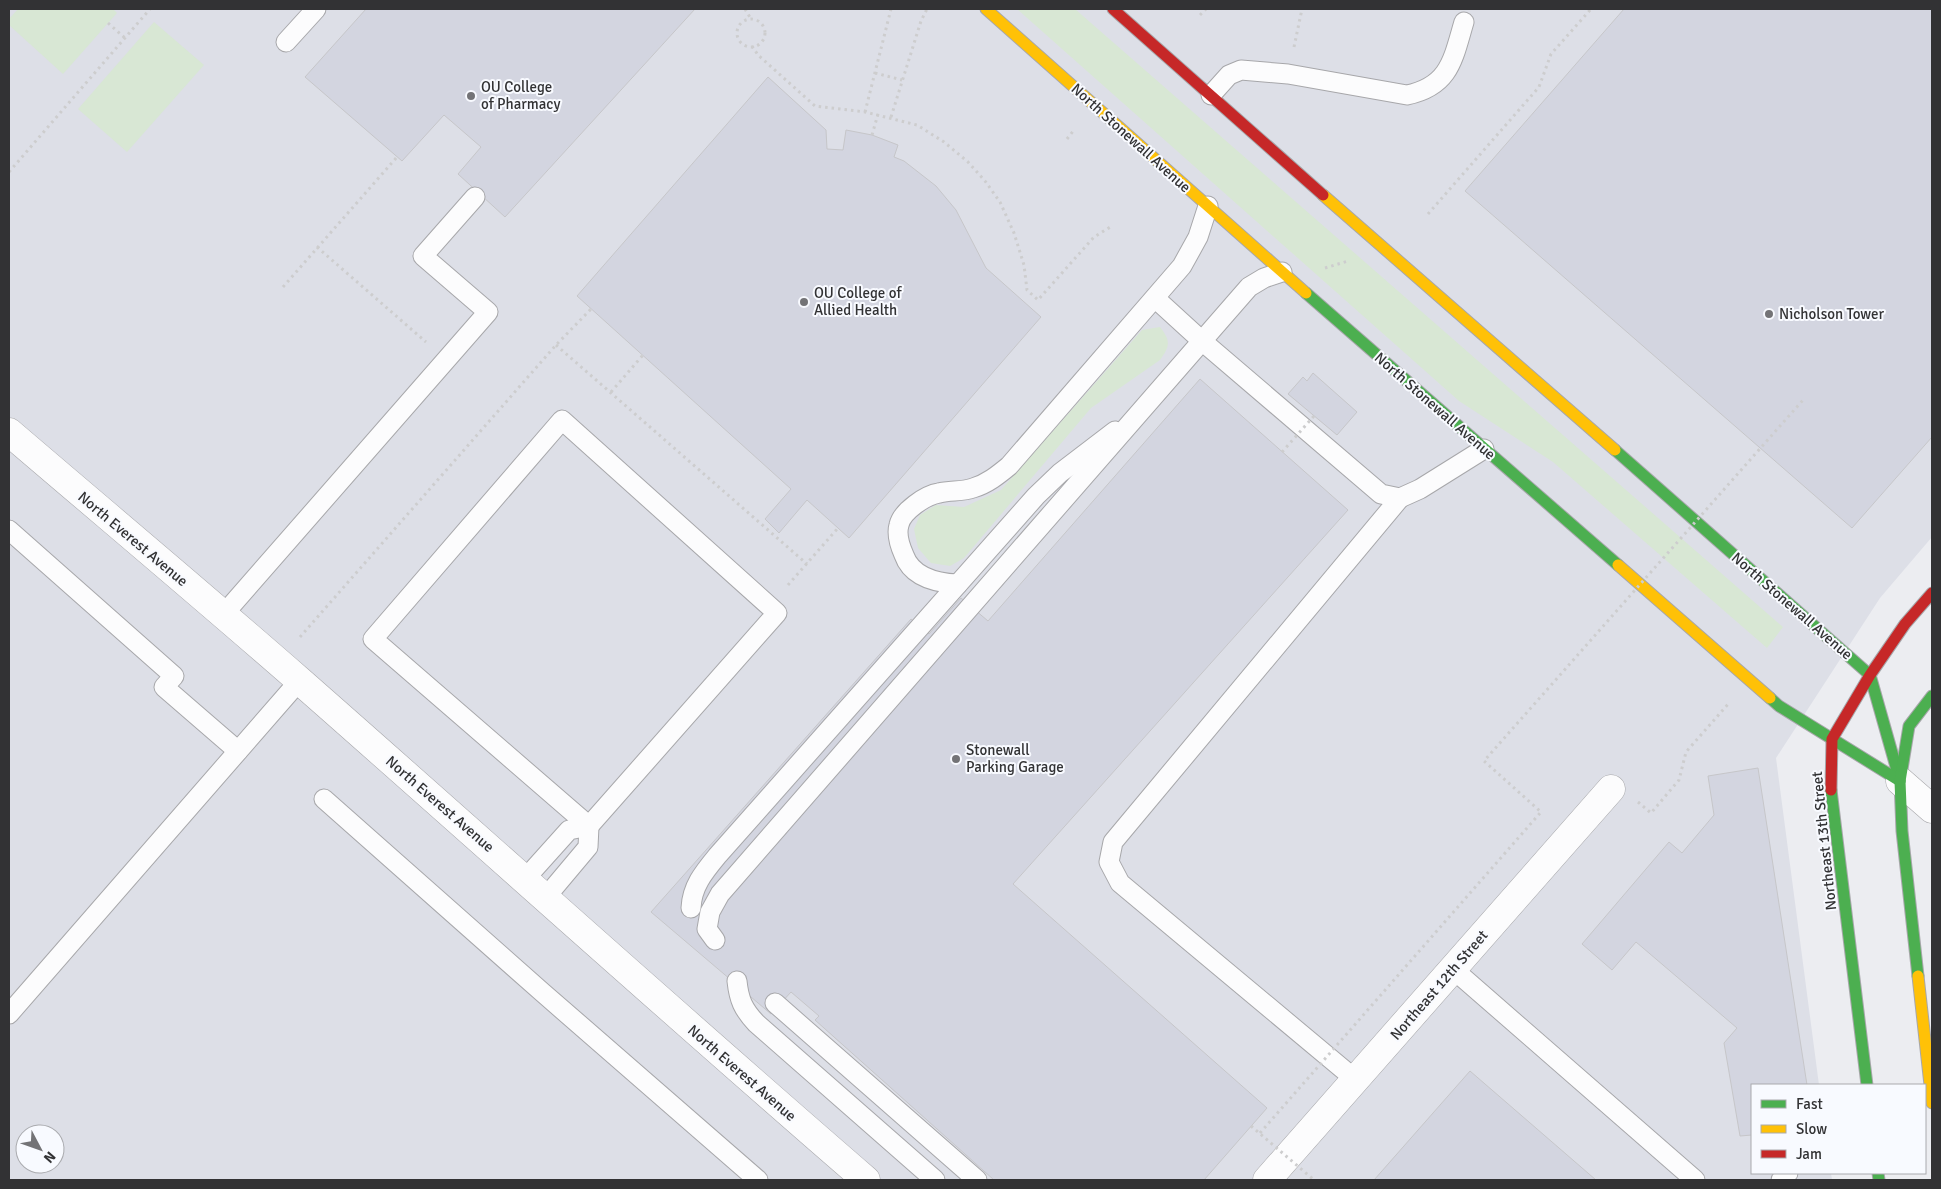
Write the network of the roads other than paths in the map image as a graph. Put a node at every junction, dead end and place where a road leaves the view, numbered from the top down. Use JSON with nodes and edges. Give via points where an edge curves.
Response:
{"nodes":[{"id":1,"x":316,"y":9,"type":"edge"},
{"id":2,"x":986,"y":9,"type":"edge"},
{"id":3,"x":1113,"y":9,"type":"edge"},
{"id":4,"x":1464,"y":22,"type":"dead end"},
{"id":5,"x":286,"y":42,"type":"dead end"},
{"id":6,"x":1211,"y":95,"type":"junction"},
{"id":7,"x":475,"y":197,"type":"dead end"},
{"id":8,"x":1208,"y":206,"type":"junction"},
{"id":9,"x":1285,"y":274,"type":"junction"},
{"id":10,"x":1156,"y":299,"type":"junction"},
{"id":11,"x":1202,"y":340,"type":"junction"},
{"id":12,"x":1145,"y":406,"type":"junction"},
{"id":13,"x":9,"y":432,"type":"edge"},
{"id":14,"x":1484,"y":449,"type":"junction"},
{"id":15,"x":1400,"y":498,"type":"junction"},
{"id":16,"x":9,"y":530,"type":"edge"},
{"id":17,"x":958,"y":584,"type":"junction"},
{"id":18,"x":1932,"y":593,"type":"edge"},
{"id":19,"x":223,"y":615,"type":"junction"},
{"id":20,"x":1870,"y":675,"type":"junction"},
{"id":21,"x":300,"y":680,"type":"junction"},
{"id":22,"x":1932,"y":696,"type":"edge"},
{"id":23,"x":1832,"y":739,"type":"junction"},
{"id":24,"x":238,"y":751,"type":"junction"},
{"id":25,"x":1900,"y":781,"type":"junction"},
{"id":26,"x":1611,"y":790,"type":"dead end"},
{"id":27,"x":324,"y":799,"type":"dead end"},
{"id":28,"x":1932,"y":809,"type":"edge"},
{"id":29,"x":589,"y":826,"type":"junction"},
{"id":30,"x":525,"y":878,"type":"junction"},
{"id":31,"x":546,"y":897,"type":"junction"},
{"id":32,"x":691,"y":908,"type":"dead end"},
{"id":33,"x":714,"y":940,"type":"dead end"},
{"id":34,"x":1453,"y":969,"type":"junction"},
{"id":35,"x":737,"y":980,"type":"dead end"},
{"id":36,"x":775,"y":1003,"type":"dead end"},
{"id":37,"x":9,"y":1014,"type":"edge"},
{"id":38,"x":1356,"y":1080,"type":"junction"},
{"id":39,"x":1868,"y":1084,"type":"edge"},
{"id":40,"x":1932,"y":1103,"type":"edge"},
{"id":41,"x":758,"y":1180,"type":"edge"},
{"id":42,"x":866,"y":1180,"type":"edge"},
{"id":43,"x":935,"y":1180,"type":"edge"},
{"id":44,"x":977,"y":1180,"type":"edge"},
{"id":45,"x":1268,"y":1180,"type":"edge"},
{"id":46,"x":1695,"y":1180,"type":"edge"}],
"edges":[{"from":1,"to":5,"type":"lane"},
{"from":2,"to":8,"type":"main road","name":"North Stonewall Avenue"},
{"from":3,"to":6,"type":"main road","name":"North Stonewall Avenue"},
{"from":4,"to":6,"type":"lane","via":[[1451,65],[1425,91],[1407,95],[1288,74],[1241,70],[1230,75]]},
{"from":6,"to":20,"type":"main road","name":"North Stonewall Avenue"},
{"from":7,"to":19,"type":"lane","via":[[423,256],[488,312]]},
{"from":8,"to":9,"type":"main road","name":"North Stonewall Avenue"},
{"from":8,"to":10,"type":"lane","via":[[1198,237],[1182,266]]},
{"from":9,"to":11,"type":"lane","via":[[1250,286]]},
{"from":9,"to":14,"type":"main road","name":"North Stonewall Avenue"},
{"from":10,"to":11,"type":"lane"},
{"from":10,"to":17,"type":"lane","via":[[1009,466],[990,481],[972,489],[925,497],[899,524],[899,543],[906,560],[920,575],[937,582]]},
{"from":11,"to":12,"type":"lane"},
{"from":11,"to":15,"type":"lane","via":[[1381,494]]},
{"from":12,"to":17,"type":"lane","via":[[1060,473]]},
{"from":12,"to":33,"type":"lane","via":[[720,894],[710,912],[707,929]]},
{"from":13,"to":19,"type":"street","name":"North Everest Avenue"},
{"from":14,"to":15,"type":"lane"},
{"from":14,"to":23,"type":"main road","name":"North Stonewall Avenue","via":[[1779,706]]},
{"from":15,"to":38,"type":"lane","via":[[1113,842],[1109,862],[1120,883]]},
{"from":16,"to":24,"type":"lane","via":[[174,676],[164,687]]},
{"from":17,"to":32,"type":"lane","via":[[718,855],[700,877],[692,895]]},
{"from":18,"to":20,"type":"main road","name":"Northeast 13th Street"},
{"from":19,"to":21,"type":"street","name":"North Everest Avenue"},
{"from":20,"to":23,"type":"main road","name":"Northeast 13th Street"},
{"from":20,"to":25,"type":"main road"},
{"from":21,"to":24,"type":"lane"},
{"from":21,"to":30,"type":"street","name":"North Everest Avenue"},
{"from":22,"to":25,"type":"main road","via":[[1909,726]]},
{"from":23,"to":25,"type":"main road","name":"North Stonewall Avenue"},
{"from":23,"to":39,"type":"main road","name":"Northeast 13th Street","via":[[1830,784]]},
{"from":24,"to":37,"type":"lane"},
{"from":25,"to":28,"type":"street","name":"North Stonewall Avenue"},
{"from":25,"to":40,"type":"main road","via":[[1902,831]]},
{"from":26,"to":34,"type":"street","name":"Northeast 12th Street"},
{"from":27,"to":41,"type":"lane"},
{"from":29,"to":29,"type":"lane","via":[[777,613],[562,420],[373,639]]},
{"from":29,"to":30,"type":"lane","via":[[568,830]]},
{"from":29,"to":31,"type":"lane","via":[[588,847]]},
{"from":30,"to":31,"type":"street","name":"North Everest Avenue"},
{"from":31,"to":42,"type":"street","name":"North Everest Avenue"},
{"from":34,"to":38,"type":"street","name":"Northeast 12th Street"},
{"from":34,"to":46,"type":"lane"},
{"from":35,"to":43,"type":"lane","via":[[738,995],[756,1023]]},
{"from":36,"to":44,"type":"lane"},
{"from":38,"to":45,"type":"street","name":"Northeast 12th Street"}]}
